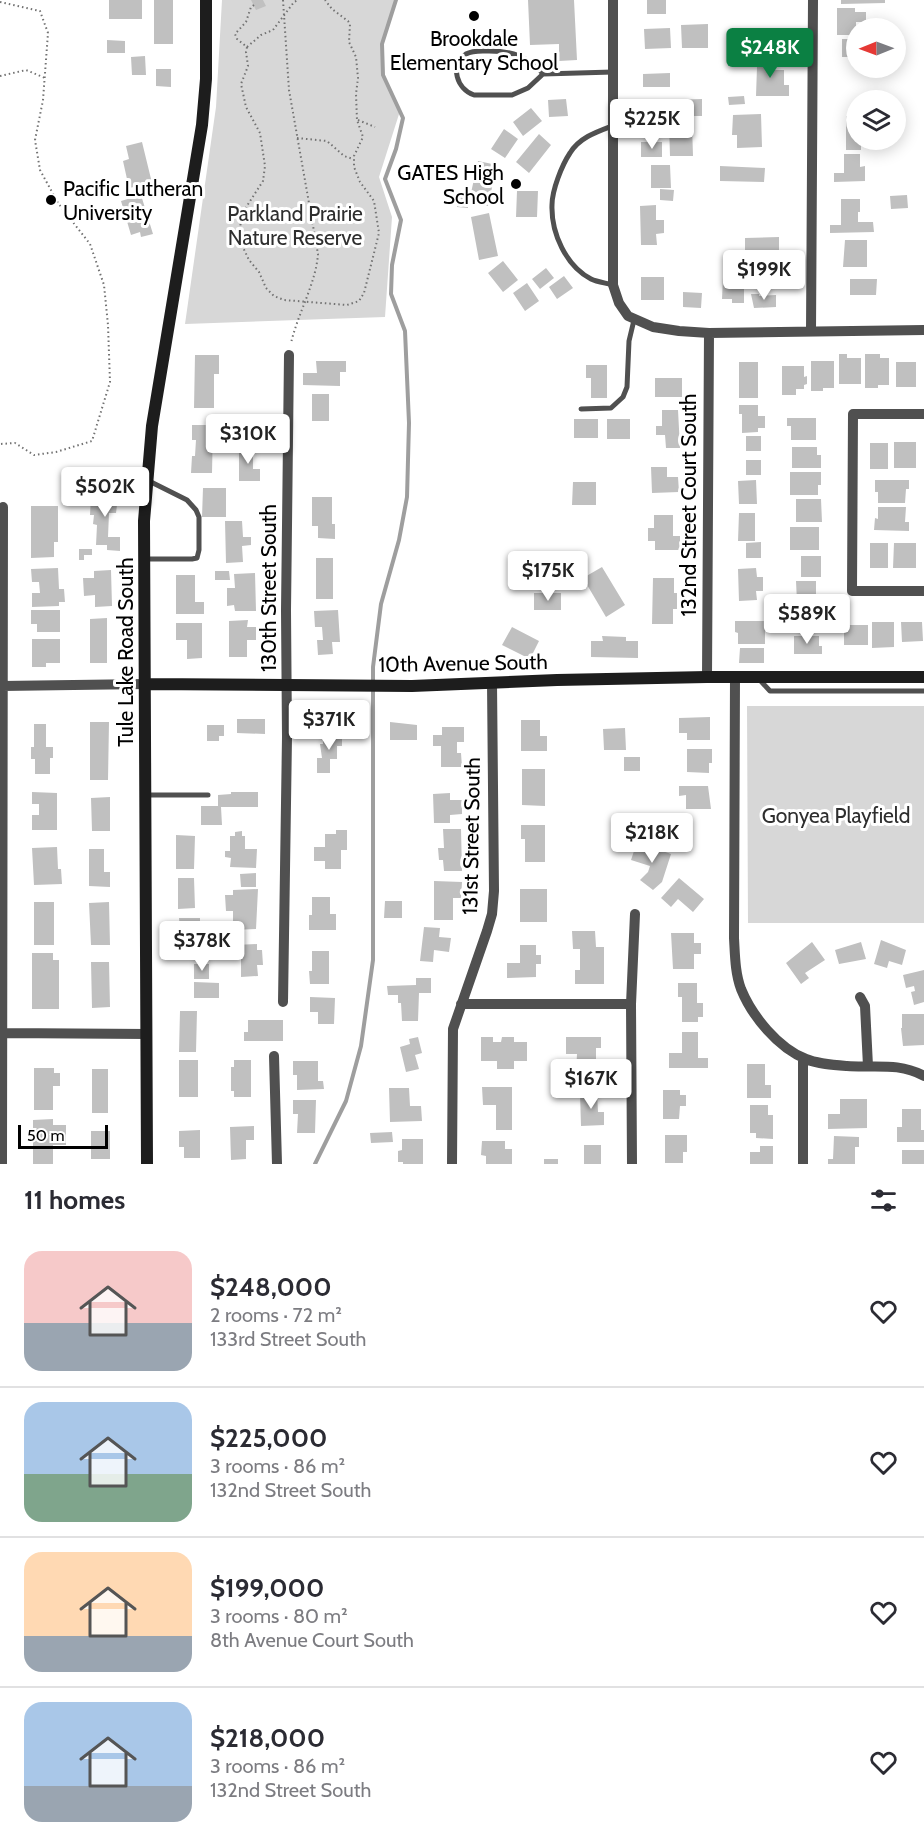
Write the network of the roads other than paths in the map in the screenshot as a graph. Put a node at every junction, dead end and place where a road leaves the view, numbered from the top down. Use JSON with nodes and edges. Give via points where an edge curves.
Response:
{"nodes":[{"id":1,"x":206,"y":0,"type":"edge"},
{"id":2,"x":613,"y":0,"type":"edge"},
{"id":3,"x":813,"y":0,"type":"edge"},
{"id":4,"x":613,"y":72,"type":"junction"},
{"id":5,"x":543,"y":74,"type":"junction"},
{"id":6,"x":613,"y":125,"type":"junction"},
{"id":7,"x":613,"y":285,"type":"junction"},
{"id":8,"x":634,"y":320,"type":"junction"},
{"id":9,"x":924,"y":330,"type":"edge"},
{"id":10,"x":811,"y":331,"type":"junction"},
{"id":11,"x":709,"y":333,"type":"junction"},
{"id":12,"x":289,"y":355,"type":"road end"},
{"id":13,"x":581,"y":409,"type":"dead end"},
{"id":14,"x":924,"y":414,"type":"edge"},
{"id":15,"x":147,"y":480,"type":"junction"},
{"id":16,"x":3,"y":507,"type":"dead end"},
{"id":17,"x":145,"y":559,"type":"junction"},
{"id":18,"x":924,"y":591,"type":"edge"},
{"id":19,"x":757,"y":676,"type":"junction"},
{"id":20,"x":707,"y":677,"type":"junction"},
{"id":21,"x":735,"y":677,"type":"junction"},
{"id":22,"x":924,"y":677,"type":"edge"},
{"id":23,"x":492,"y":683,"type":"junction"},
{"id":24,"x":145,"y":684,"type":"junction"},
{"id":25,"x":287,"y":684,"type":"junction"},
{"id":26,"x":2,"y":686,"type":"junction"},
{"id":27,"x":924,"y":691,"type":"edge"},
{"id":28,"x":146,"y":795,"type":"junction"},
{"id":29,"x":208,"y":795,"type":"dead end"},
{"id":30,"x":634,"y":914,"type":"dead end"},
{"id":31,"x":860,"y":997,"type":"dead end"},
{"id":32,"x":283,"y":1002,"type":"dead end"},
{"id":33,"x":461,"y":1004,"type":"junction"},
{"id":34,"x":631,"y":1004,"type":"junction"},
{"id":35,"x":2,"y":1033,"type":"junction"},
{"id":36,"x":147,"y":1034,"type":"junction"},
{"id":37,"x":274,"y":1056,"type":"dead end"},
{"id":38,"x":803,"y":1059,"type":"junction"},
{"id":39,"x":868,"y":1066,"type":"junction"},
{"id":40,"x":924,"y":1076,"type":"edge"},
{"id":41,"x":2,"y":1164,"type":"edge"},
{"id":42,"x":147,"y":1164,"type":"edge"},
{"id":43,"x":277,"y":1164,"type":"edge"},
{"id":44,"x":452,"y":1164,"type":"edge"},
{"id":45,"x":632,"y":1164,"type":"edge"},
{"id":46,"x":803,"y":1164,"type":"edge"}],
"edges":[{"from":1,"to":15,"type":"street","name":"Tule Lake Road South","via":[[202,125],[152,426]]},
{"from":2,"to":4,"type":"street"},
{"from":3,"to":10,"type":"street"},
{"from":4,"to":5,"type":"lane"},
{"from":4,"to":6,"type":"street"},
{"from":5,"to":5,"type":"lane","via":[[522,56],[506,51],[468,53],[459,61],[456,73],[459,84],[474,95],[512,94],[528,88]]},
{"from":6,"to":7,"type":"street"},
{"from":6,"to":7,"type":"lane","via":[[584,138],[570,152],[559,174],[552,205],[556,232],[567,259],[591,279]]},
{"from":7,"to":8,"type":"street","via":[[623,311]]},
{"from":8,"to":11,"type":"street","via":[[653,327]]},
{"from":8,"to":13,"type":"lane","via":[[623,396],[611,408]]},
{"from":9,"to":10,"type":"street"},
{"from":10,"to":11,"type":"street"},
{"from":11,"to":20,"type":"street","name":"132nd Street Court South"},
{"from":12,"to":25,"type":"street","name":"130th Street South"},
{"from":14,"to":18,"type":"street","via":[[853,414],[852,591]]},
{"from":15,"to":17,"type":"street","name":"Tule Lake Road South"},
{"from":15,"to":17,"type":"lane","via":[[188,500],[196,510],[199,550],[197,558],[192,559]]},
{"from":16,"to":26,"type":"street"},
{"from":17,"to":24,"type":"street","name":"Tule Lake Road South"},
{"from":19,"to":21,"type":"street","name":"10th Avenue South"},
{"from":19,"to":22,"type":"street","name":"10th Avenue South"},
{"from":19,"to":27,"type":"lane","via":[[770,691]]},
{"from":20,"to":21,"type":"street","name":"10th Avenue South"},
{"from":20,"to":23,"type":"street","name":"10th Avenue South"},
{"from":21,"to":38,"type":"street","via":[[738,975],[758,1019],[769,1033]]},
{"from":23,"to":25,"type":"street","name":"10th Avenue South"},
{"from":23,"to":33,"type":"street","name":"131st Street South","via":[[492,914]]},
{"from":24,"to":25,"type":"street","name":"10th Avenue South"},
{"from":24,"to":26,"type":"street","name":"10th Avenue South"},
{"from":24,"to":28,"type":"street","name":"Tule Lake Road South"},
{"from":25,"to":32,"type":"street","name":"130th Street South"},
{"from":26,"to":35,"type":"street"},
{"from":28,"to":29,"type":"lane"},
{"from":28,"to":36,"type":"street","name":"Tule Lake Road South"},
{"from":30,"to":34,"type":"street"},
{"from":31,"to":39,"type":"street","via":[[865,1006]]},
{"from":33,"to":34,"type":"street"},
{"from":33,"to":44,"type":"street","name":"131st Street South","via":[[452,1044]]},
{"from":34,"to":45,"type":"street"},
{"from":35,"to":36,"type":"street"},
{"from":35,"to":41,"type":"street"},
{"from":36,"to":42,"type":"street","name":"Tule Lake Road South"},
{"from":37,"to":43,"type":"street"},
{"from":38,"to":39,"type":"street"},
{"from":38,"to":46,"type":"street"},
{"from":39,"to":40,"type":"street","via":[[901,1067]]}]}
